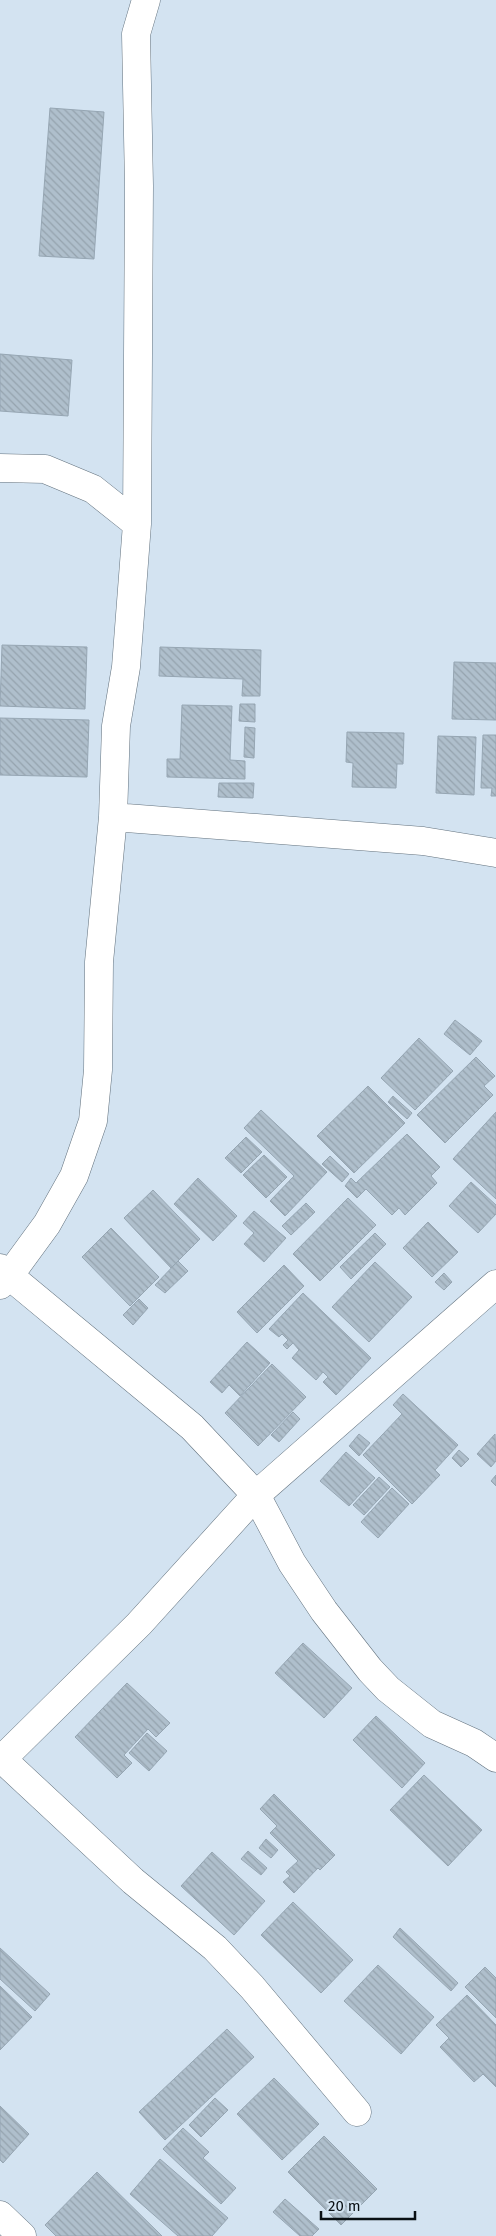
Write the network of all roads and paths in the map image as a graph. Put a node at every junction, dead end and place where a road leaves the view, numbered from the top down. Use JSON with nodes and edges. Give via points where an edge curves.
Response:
{"nodes":[{"id":1,"x":146,"y":0,"type":"edge"},
{"id":2,"x":0,"y":468,"type":"edge"},
{"id":3,"x":137,"y":524,"type":"junction"},
{"id":4,"x":113,"y":817,"type":"junction"},
{"id":5,"x":496,"y":853,"type":"edge"},
{"id":6,"x":3,"y":1276,"type":"edge"},
{"id":7,"x":496,"y":1284,"type":"edge"},
{"id":8,"x":256,"y":1495,"type":"junction"},
{"id":9,"x":496,"y":1758,"type":"edge"},
{"id":10,"x":1,"y":1760,"type":"edge"},
{"id":11,"x":357,"y":2112,"type":"dead end"},
{"id":12,"x":0,"y":2215,"type":"edge"},
{"id":13,"x":22,"y":2236,"type":"edge"}],
"edges":[{"from":1,"to":3,"type":"street","via":[[136,34],[139,186]]},
{"from":2,"to":3,"type":"street","via":[[45,469],[93,489]]},
{"from":3,"to":4,"type":"street","via":[[126,666],[116,726]]},
{"from":4,"to":5,"type":"street","via":[[423,841]]},
{"from":4,"to":6,"type":"street","via":[[99,962],[98,1070],[93,1121],[74,1176],[47,1224]]},
{"from":6,"to":8,"type":"street","via":[[192,1426]]},
{"from":7,"to":8,"type":"street"},
{"from":8,"to":9,"type":"street","via":[[292,1563],[370,1670],[408,1707],[432,1724],[474,1743]]},
{"from":8,"to":10,"type":"street","via":[[138,1624]]},
{"from":10,"to":11,"type":"street","via":[[133,1882],[215,1948]]},
{"from":12,"to":13,"type":"street"}]}
